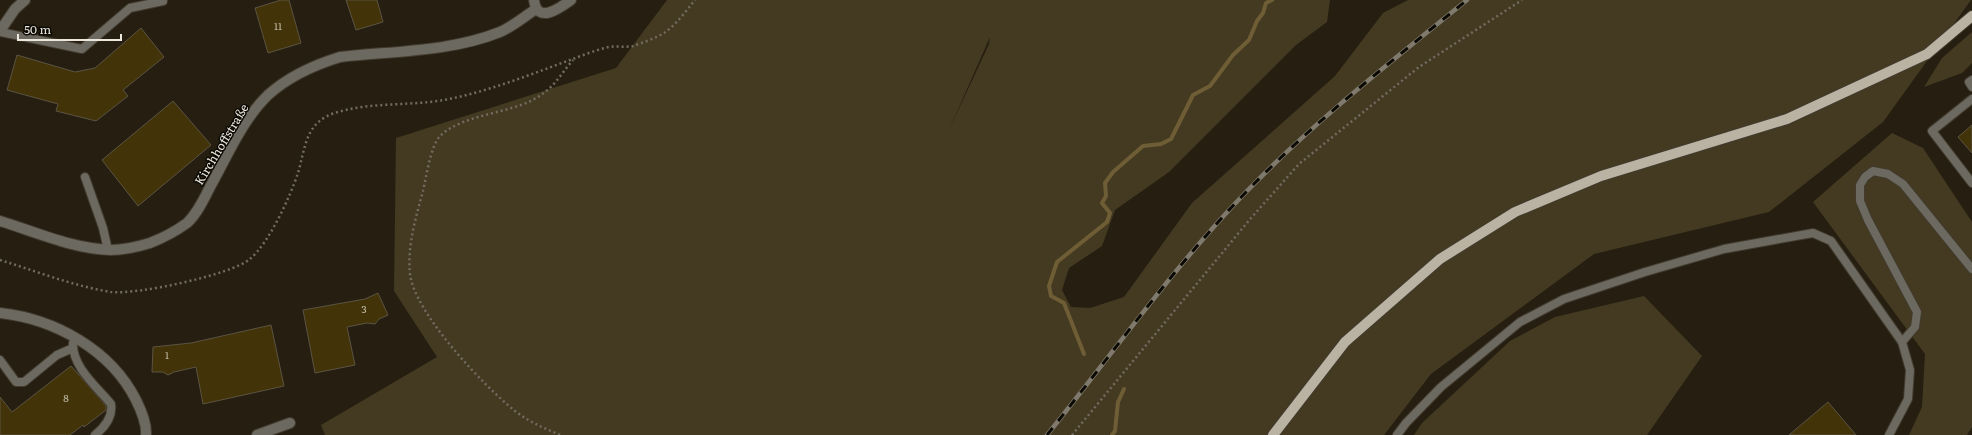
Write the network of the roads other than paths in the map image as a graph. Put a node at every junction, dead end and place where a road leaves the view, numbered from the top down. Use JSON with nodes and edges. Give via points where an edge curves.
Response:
{"nodes":[{"id":1,"x":25,"y":0,"type":"edge"},
{"id":2,"x":571,"y":0,"type":"edge"},
{"id":3,"x":163,"y":1,"type":"edge"},
{"id":4,"x":535,"y":4,"type":"edge"},
{"id":5,"x":1972,"y":16,"type":"edge"},
{"id":6,"x":0,"y":32,"type":"edge"},
{"id":7,"x":1972,"y":80,"type":"edge"},
{"id":8,"x":1972,"y":87,"type":"edge"},
{"id":9,"x":1972,"y":99,"type":"edge"},
{"id":10,"x":85,"y":177,"type":"dead end"},
{"id":11,"x":1972,"y":183,"type":"edge"},
{"id":12,"x":0,"y":221,"type":"edge"},
{"id":13,"x":108,"y":250,"type":"junction"},
{"id":14,"x":1972,"y":269,"type":"edge"},
{"id":15,"x":0,"y":312,"type":"edge"},
{"id":16,"x":1902,"y":342,"type":"junction"},
{"id":17,"x":75,"y":344,"type":"junction"},
{"id":18,"x":0,"y":360,"type":"edge"},
{"id":19,"x":290,"y":423,"type":"dead end"},
{"id":20,"x":95,"y":435,"type":"edge"},
{"id":21,"x":146,"y":435,"type":"edge"},
{"id":22,"x":257,"y":435,"type":"edge"},
{"id":23,"x":1273,"y":435,"type":"edge"},
{"id":24,"x":1397,"y":435,"type":"edge"},
{"id":25,"x":1889,"y":435,"type":"edge"}],
"edges":[{"from":1,"to":6,"type":"street","via":[[15,9]]},
{"from":2,"to":4,"type":"street","name":"Kirchhoffstraße","via":[[548,13],[541,13]]},
{"from":3,"to":6,"type":"lane","via":[[130,8],[82,49]]},
{"from":4,"to":13,"type":"street","name":"Kirchhoffstraße","via":[[502,31],[478,39],[455,45],[340,57],[292,77],[268,96],[249,118],[201,204],[188,222],[167,236],[142,245]]},
{"from":5,"to":23,"type":"main road","via":[[1927,54],[1787,119],[1601,176],[1515,212],[1440,259],[1346,342]]},
{"from":7,"to":8,"type":"lane","via":[[1969,82]]},
{"from":9,"to":11,"type":"lane","via":[[1932,131]]},
{"from":10,"to":13,"type":"lane","via":[[104,228]]},
{"from":12,"to":13,"type":"street","name":"Kirchhoffstraße","via":[[80,246]]},
{"from":14,"to":16,"type":"lane","via":[[1903,184],[1888,174],[1873,171],[1864,176],[1860,185],[1860,200],[1917,312],[1915,328]]},
{"from":15,"to":17,"type":"street","via":[[41,322]]},
{"from":16,"to":24,"type":"lane","via":[[1831,241],[1812,233],[1776,239],[1724,249],[1564,299],[1520,322],[1441,387]]},
{"from":16,"to":25,"type":"lane","via":[[1910,370],[1908,399]]},
{"from":17,"to":18,"type":"lane","via":[[24,382],[16,382]]},
{"from":17,"to":20,"type":"lane","via":[[82,369],[111,404],[110,417]]},
{"from":17,"to":21,"type":"street","via":[[102,356],[129,386],[141,410]]},
{"from":19,"to":22,"type":"street"}]}
